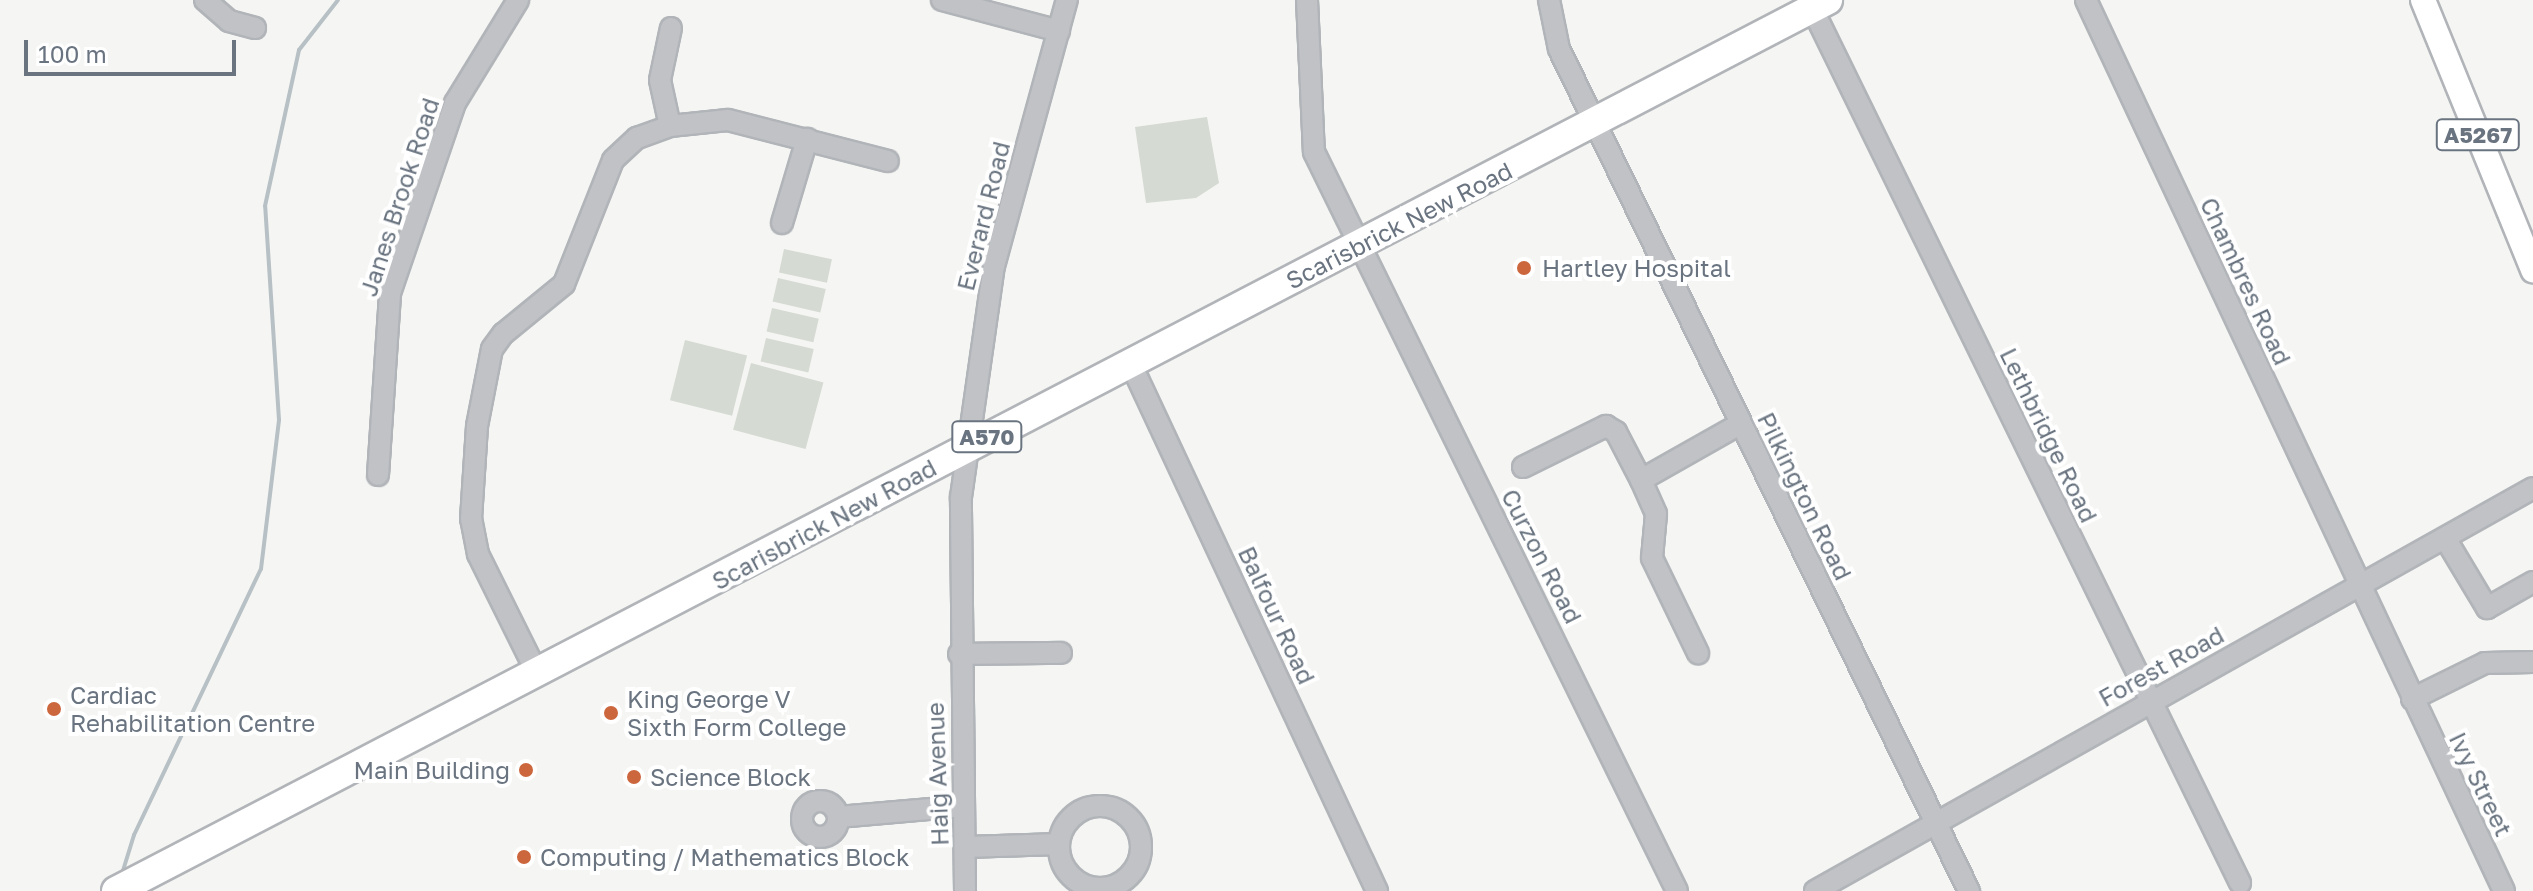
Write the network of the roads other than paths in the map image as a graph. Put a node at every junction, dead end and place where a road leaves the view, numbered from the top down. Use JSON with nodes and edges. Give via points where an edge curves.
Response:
{"nodes":[{"id":1,"x":205,"y":0,"type":"edge"},
{"id":2,"x":518,"y":0,"type":"edge"},
{"id":3,"x":942,"y":0,"type":"edge"},
{"id":4,"x":1067,"y":0,"type":"edge"},
{"id":5,"x":1307,"y":0,"type":"edge"},
{"id":6,"x":1549,"y":0,"type":"edge"},
{"id":7,"x":2086,"y":0,"type":"edge"},
{"id":8,"x":2423,"y":0,"type":"edge"},
{"id":9,"x":1820,"y":4,"type":"edge"},
{"id":10,"x":255,"y":28,"type":"dead end"},
{"id":11,"x":671,"y":28,"type":"dead end"},
{"id":12,"x":1059,"y":31,"type":"junction"},
{"id":13,"x":1595,"y":124,"type":"junction"},
{"id":14,"x":670,"y":126,"type":"junction"},
{"id":15,"x":807,"y":139,"type":"junction"},
{"id":16,"x":888,"y":161,"type":"dead end"},
{"id":17,"x":782,"y":223,"type":"dead end"},
{"id":18,"x":1358,"y":246,"type":"junction"},
{"id":19,"x":2533,"y":270,"type":"edge"},
{"id":20,"x":1130,"y":362,"type":"junction"},
{"id":21,"x":1740,"y":424,"type":"junction"},
{"id":22,"x":967,"y":447,"type":"junction"},
{"id":23,"x":1523,"y":467,"type":"dead end"},
{"id":24,"x":378,"y":475,"type":"dead end"},
{"id":25,"x":1641,"y":480,"type":"junction"},
{"id":26,"x":2533,"y":488,"type":"edge"},
{"id":27,"x":2445,"y":538,"type":"junction"},
{"id":28,"x":2533,"y":582,"type":"edge"},
{"id":29,"x":2360,"y":584,"type":"junction"},
{"id":30,"x":1061,"y":653,"type":"dead end"},
{"id":31,"x":1698,"y":653,"type":"dead end"},
{"id":32,"x":959,"y":654,"type":"junction"},
{"id":33,"x":2533,"y":662,"type":"edge"},
{"id":34,"x":537,"y":673,"type":"junction"},
{"id":35,"x":2412,"y":699,"type":"junction"},
{"id":36,"x":2150,"y":702,"type":"junction"},
{"id":37,"x":963,"y":806,"type":"junction"},
{"id":38,"x":838,"y":817,"type":"dead end"},
{"id":39,"x":1936,"y":823,"type":"junction"},
{"id":40,"x":1059,"y":844,"type":"junction"},
{"id":41,"x":966,"y":847,"type":"junction"},
{"id":42,"x":2240,"y":883,"type":"dead end"},
{"id":43,"x":1121,"y":888,"type":"edge"},
{"id":44,"x":116,"y":891,"type":"edge"},
{"id":45,"x":965,"y":891,"type":"edge"},
{"id":46,"x":1377,"y":891,"type":"edge"},
{"id":47,"x":1677,"y":891,"type":"edge"},
{"id":48,"x":1815,"y":891,"type":"edge"},
{"id":49,"x":1969,"y":891,"type":"edge"},
{"id":50,"x":2504,"y":891,"type":"edge"}],
"edges":[{"from":1,"to":10,"type":"street","via":[[229,21]]},
{"from":2,"to":24,"type":"street","name":"Janes Brook Road","via":[[455,103],[390,293]]},
{"from":3,"to":12,"type":"street"},
{"from":4,"to":12,"type":"street","name":"Everard Road"},
{"from":5,"to":18,"type":"street","name":"Curzon Road","via":[[1314,152]]},
{"from":6,"to":13,"type":"street","name":"Pilkington Road","via":[[1559,49]]},
{"from":7,"to":29,"type":"street","name":"Chambres Road"},
{"from":8,"to":19,"type":"main road","number":"A5267"},
{"from":9,"to":13,"type":"highway","name":"Scarisbrick New Road","number":"A570"},
{"from":9,"to":36,"type":"street","name":"Lethbridge Road"},
{"from":11,"to":14,"type":"street","via":[[660,80]]},
{"from":12,"to":22,"type":"street","name":"Everard Road","via":[[994,266]]},
{"from":13,"to":18,"type":"highway","name":"Scarisbrick New Road","number":"A570"},
{"from":13,"to":21,"type":"street","name":"Pilkington Road"},
{"from":14,"to":15,"type":"street","via":[[728,120]]},
{"from":14,"to":34,"type":"street","via":[[637,138],[613,160],[564,284],[503,334],[487,369],[471,519],[478,554]]},
{"from":15,"to":16,"type":"street"},
{"from":15,"to":17,"type":"street"},
{"from":18,"to":20,"type":"highway","name":"Scarisbrick New Road","number":"A570"},
{"from":18,"to":47,"type":"street","name":"Curzon Road"},
{"from":20,"to":22,"type":"highway","name":"Scarisbrick New Road","number":"A570"},
{"from":20,"to":46,"type":"street","name":"Balfour Road"},
{"from":21,"to":25,"type":"street"},
{"from":21,"to":39,"type":"street","name":"Pilkington Road"},
{"from":22,"to":32,"type":"street","name":"Haig Avenue"},
{"from":22,"to":34,"type":"highway","name":"Scarisbrick New Road","number":"A570"},
{"from":23,"to":25,"type":"street","via":[[1606,426],[1616,432]]},
{"from":25,"to":31,"type":"street","via":[[1656,514],[1652,558]]},
{"from":26,"to":27,"type":"street","name":"Forest Road"},
{"from":27,"to":28,"type":"street","via":[[2487,608]]},
{"from":27,"to":29,"type":"street","name":"Forest Road"},
{"from":29,"to":35,"type":"street","name":"Chambres Road"},
{"from":29,"to":36,"type":"street","name":"Forest Road"},
{"from":30,"to":32,"type":"street"},
{"from":32,"to":37,"type":"street","name":"Haig Avenue"},
{"from":33,"to":35,"type":"street","via":[[2485,663]]},
{"from":34,"to":44,"type":"highway","name":"Scarisbrick New Road","number":"A570"},
{"from":35,"to":50,"type":"street","name":"Ivy Street"},
{"from":36,"to":39,"type":"street","name":"Forest Road"},
{"from":36,"to":42,"type":"street","name":"Lethbridge Road"},
{"from":37,"to":38,"type":"street"},
{"from":37,"to":41,"type":"street","name":"Haig Avenue"},
{"from":39,"to":48,"type":"street","name":"Forest Road"},
{"from":39,"to":49,"type":"street","name":"Pilkington Road"},
{"from":40,"to":41,"type":"street"},
{"from":40,"to":43,"type":"street","via":[[1064,868],[1082,885]]},
{"from":40,"to":43,"type":"street","via":[[1062,830],[1082,809],[1096,806],[1124,813],[1140,836],[1142,850]]},
{"from":41,"to":45,"type":"street","name":"Haig Avenue"}]}
